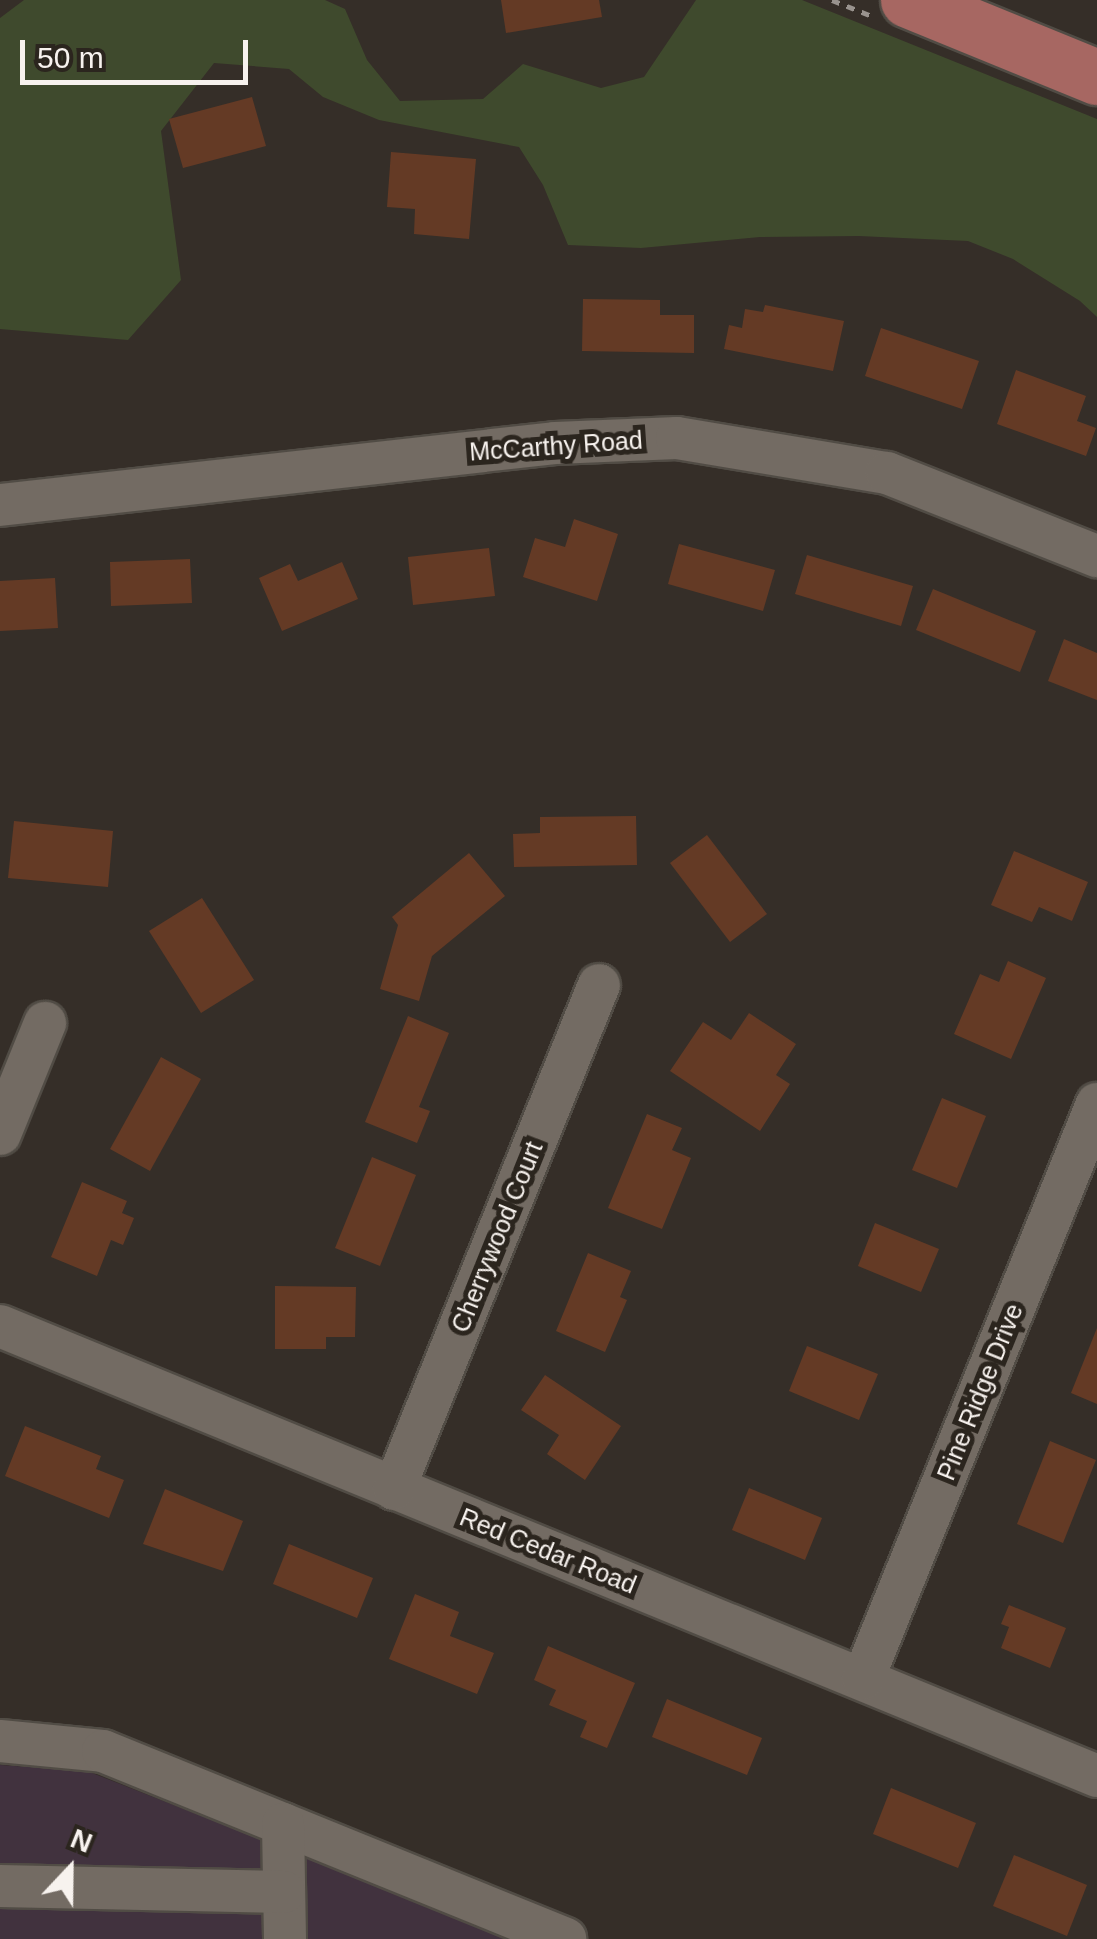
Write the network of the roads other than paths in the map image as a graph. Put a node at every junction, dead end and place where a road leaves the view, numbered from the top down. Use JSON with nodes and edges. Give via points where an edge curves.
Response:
{"nodes":[{"id":1,"x":908,"y":0,"type":"edge"},
{"id":2,"x":1097,"y":76,"type":"edge"},
{"id":3,"x":0,"y":505,"type":"edge"},
{"id":4,"x":1097,"y":556,"type":"edge"},
{"id":5,"x":600,"y":985,"type":"dead end"},
{"id":6,"x":45,"y":1023,"type":"dead end"},
{"id":7,"x":1097,"y":1104,"type":"edge"},
{"id":8,"x":0,"y":1134,"type":"edge"},
{"id":9,"x":0,"y":1326,"type":"edge"},
{"id":10,"x":394,"y":1488,"type":"junction"},
{"id":11,"x":863,"y":1680,"type":"junction"},
{"id":12,"x":0,"y":1741,"type":"edge"},
{"id":13,"x":1097,"y":1776,"type":"edge"},
{"id":14,"x":283,"y":1824,"type":"junction"},
{"id":15,"x":0,"y":1886,"type":"edge"},
{"id":16,"x":284,"y":1892,"type":"junction"},
{"id":17,"x":285,"y":1939,"type":"edge"},
{"id":18,"x":565,"y":1939,"type":"edge"}],
"edges":[{"from":1,"to":2,"type":"main road"},
{"from":3,"to":4,"type":"street","name":"McCarthy Road","via":[[555,443],[677,438],[887,474]]},
{"from":5,"to":10,"type":"street","name":"Cherrywood Court"},
{"from":6,"to":8,"type":"street"},
{"from":7,"to":11,"type":"street","name":"Pine Ridge Drive"},
{"from":9,"to":10,"type":"street","name":"Red Cedar Road"},
{"from":10,"to":11,"type":"street","name":"Red Cedar Road"},
{"from":11,"to":13,"type":"street","name":"Red Cedar Road"},
{"from":12,"to":14,"type":"street","via":[[103,1751]]},
{"from":14,"to":16,"type":"street"},
{"from":14,"to":18,"type":"street"},
{"from":15,"to":16,"type":"street"},
{"from":16,"to":17,"type":"street"}]}
